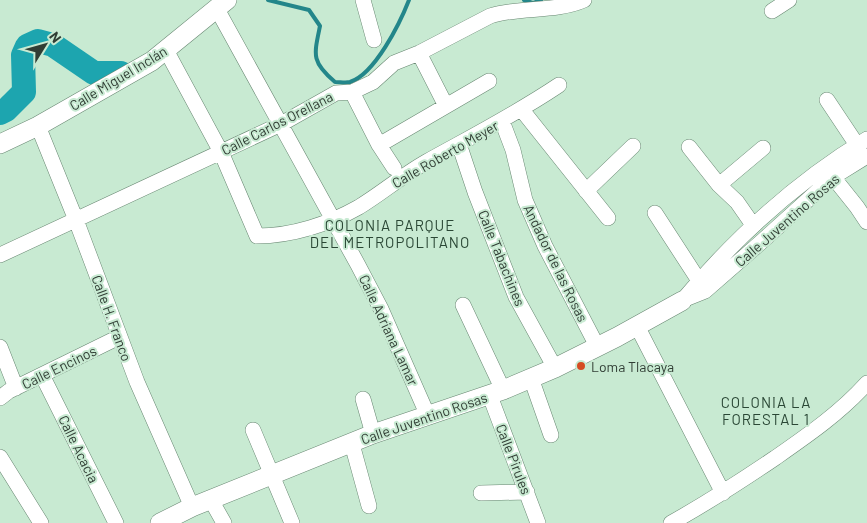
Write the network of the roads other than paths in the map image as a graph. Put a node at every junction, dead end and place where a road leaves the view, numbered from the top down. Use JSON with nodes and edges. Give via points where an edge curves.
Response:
{"nodes":[{"id":1,"x":363,"y":0,"type":"edge"},
{"id":2,"x":584,"y":0,"type":"edge"},
{"id":3,"x":789,"y":0,"type":"edge"},
{"id":4,"x":222,"y":4,"type":"edge"},
{"id":5,"x":554,"y":4,"type":"edge"},
{"id":6,"x":772,"y":11,"type":"dead end"},
{"id":7,"x":374,"y":40,"type":"dead end"},
{"id":8,"x":166,"y":50,"type":"junction"},
{"id":9,"x":419,"y":53,"type":"junction"},
{"id":10,"x":489,"y":81,"type":"dead end"},
{"id":11,"x":559,"y":85,"type":"dead end"},
{"id":12,"x":352,"y":92,"type":"junction"},
{"id":13,"x":827,"y":100,"type":"dead end"},
{"id":14,"x":446,"y":106,"type":"junction"},
{"id":15,"x":522,"y":110,"type":"junction"},
{"id":16,"x":502,"y":121,"type":"junction"},
{"id":17,"x":281,"y":124,"type":"junction"},
{"id":18,"x":38,"y":126,"type":"junction"},
{"id":19,"x":0,"y":144,"type":"edge"},
{"id":20,"x":459,"y":144,"type":"junction"},
{"id":21,"x":379,"y":145,"type":"junction"},
{"id":22,"x":633,"y":146,"type":"dead end"},
{"id":23,"x":864,"y":146,"type":"edge"},
{"id":24,"x":689,"y":147,"type":"dead end"},
{"id":25,"x":763,"y":148,"type":"dead end"},
{"id":26,"x":221,"y":152,"type":"junction"},
{"id":27,"x":394,"y":168,"type":"dead end"},
{"id":28,"x":833,"y":177,"type":"junction"},
{"id":29,"x":719,"y":185,"type":"junction"},
{"id":30,"x":586,"y":191,"type":"junction"},
{"id":31,"x":655,"y":213,"type":"dead end"},
{"id":32,"x":608,"y":218,"type":"dead end"},
{"id":33,"x":76,"y":220,"type":"junction"},
{"id":34,"x":334,"y":220,"type":"junction"},
{"id":35,"x":867,"y":222,"type":"edge"},
{"id":36,"x":753,"y":225,"type":"junction"},
{"id":37,"x":0,"y":255,"type":"edge"},
{"id":38,"x":702,"y":286,"type":"junction"},
{"id":39,"x":682,"y":301,"type":"joint"},
{"id":40,"x":462,"y":305,"type":"dead end"},
{"id":41,"x":637,"y":326,"type":"junction"},
{"id":42,"x":118,"y":338,"type":"junction"},
{"id":43,"x":597,"y":346,"type":"junction"},
{"id":44,"x":0,"y":347,"type":"edge"},
{"id":45,"x":555,"y":368,"type":"junction"},
{"id":46,"x":42,"y":375,"type":"junction"},
{"id":47,"x":531,"y":378,"type":"junction"},
{"id":48,"x":867,"y":384,"type":"edge"},
{"id":49,"x":16,"y":388,"type":"junction"},
{"id":50,"x":496,"y":393,"type":"junction"},
{"id":51,"x":0,"y":398,"type":"edge"},
{"id":52,"x":363,"y":398,"type":"dead end"},
{"id":53,"x":428,"y":416,"type":"junction"},
{"id":54,"x":253,"y":430,"type":"dead end"},
{"id":55,"x":373,"y":434,"type":"junction"},
{"id":56,"x":551,"y":435,"type":"dead end"},
{"id":57,"x":352,"y":444,"type":"junction"},
{"id":58,"x":0,"y":457,"type":"edge"},
{"id":59,"x":273,"y":474,"type":"junction"},
{"id":60,"x":527,"y":492,"type":"junction"},
{"id":61,"x":481,"y":493,"type":"dead end"},
{"id":62,"x":723,"y":493,"type":"junction"},
{"id":63,"x":211,"y":500,"type":"junction"},
{"id":64,"x":369,"y":506,"type":"dead end"},
{"id":65,"x":192,"y":507,"type":"junction"},
{"id":66,"x":674,"y":522,"type":"edge"},
{"id":67,"x":41,"y":523,"type":"edge"},
{"id":68,"x":116,"y":523,"type":"edge"},
{"id":69,"x":160,"y":523,"type":"edge"},
{"id":70,"x":224,"y":523,"type":"edge"},
{"id":71,"x":292,"y":523,"type":"edge"},
{"id":72,"x":538,"y":523,"type":"edge"}],
"edges":[{"from":1,"to":7,"type":"street"},
{"from":2,"to":5,"type":"street","name":"Calle Carlos Orellana"},
{"from":3,"to":6,"type":"street"},
{"from":4,"to":8,"type":"street","name":"Calle Miguel Inclán"},
{"from":4,"to":17,"type":"street","name":"Calle Adriana Lamar"},
{"from":5,"to":9,"type":"street","name":"Calle Carlos Orellana","via":[[490,16]]},
{"from":8,"to":18,"type":"street","name":"Calle Miguel Inclán"},
{"from":8,"to":26,"type":"street"},
{"from":9,"to":12,"type":"street","name":"Calle Carlos Orellana","via":[[394,63],[373,82]]},
{"from":9,"to":14,"type":"street"},
{"from":10,"to":14,"type":"street"},
{"from":11,"to":15,"type":"street","name":"Calle Roberto Meyer"},
{"from":12,"to":17,"type":"street","name":"Calle Carlos Orellana","via":[[336,93]]},
{"from":12,"to":21,"type":"street"},
{"from":13,"to":23,"type":"street"},
{"from":14,"to":21,"type":"street"},
{"from":15,"to":16,"type":"street","name":"Calle Roberto Meyer"},
{"from":15,"to":30,"type":"street"},
{"from":16,"to":20,"type":"street","name":"Calle Roberto Meyer"},
{"from":16,"to":43,"type":"street","name":"Andador de las Rosas","via":[[525,200]]},
{"from":17,"to":26,"type":"street","name":"Calle Carlos Orellana"},
{"from":17,"to":34,"type":"street","name":"Calle Adriana Lamar"},
{"from":18,"to":19,"type":"street","name":"Calle Miguel Inclán"},
{"from":18,"to":33,"type":"street","name":"Calle H. Franco"},
{"from":20,"to":34,"type":"street","name":"Calle Roberto Meyer"},
{"from":20,"to":45,"type":"street","name":"Calle Tabachines","via":[[516,297]]},
{"from":21,"to":27,"type":"street"},
{"from":22,"to":30,"type":"street"},
{"from":23,"to":28,"type":"street","name":"Calle Juventino Rosas"},
{"from":23,"to":36,"type":"street","name":"Calle Juventino Rosas","via":[[802,184]]},
{"from":24,"to":29,"type":"street"},
{"from":25,"to":29,"type":"street"},
{"from":26,"to":33,"type":"street","name":"Calle Carlos Orellana"},
{"from":26,"to":34,"type":"street","name":"Calle Roberto Meyer","via":[[258,236],[279,236]]},
{"from":28,"to":35,"type":"street"},
{"from":28,"to":38,"type":"street","name":"Calle Juventino Rosas","via":[[760,243]]},
{"from":29,"to":36,"type":"street"},
{"from":30,"to":32,"type":"street"},
{"from":31,"to":38,"type":"street"},
{"from":33,"to":37,"type":"street","name":"Calle Carlos Orellana"},
{"from":33,"to":42,"type":"street","name":"Calle H. Franco"},
{"from":34,"to":53,"type":"street","name":"Calle Adriana Lamar","via":[[381,309]]},
{"from":36,"to":38,"type":"street","name":"Calle Juventino Rosas"},
{"from":38,"to":39,"type":"street","name":"Calle Juventino Rosas"},
{"from":39,"to":41,"type":"street","name":"Calle Juventino Rosas"},
{"from":40,"to":50,"type":"street","name":"Calle Pirules"},
{"from":41,"to":43,"type":"street","name":"Calle Juventino Rosas"},
{"from":41,"to":62,"type":"street"},
{"from":42,"to":46,"type":"street","name":"Calle Encinos"},
{"from":42,"to":65,"type":"street","name":"Calle H. Franco"},
{"from":43,"to":45,"type":"street","name":"Calle Juventino Rosas"},
{"from":44,"to":49,"type":"street"},
{"from":45,"to":47,"type":"street","name":"Calle Juventino Rosas"},
{"from":46,"to":49,"type":"street","name":"Calle Encinos"},
{"from":46,"to":68,"type":"street","name":"Calle Acacia"},
{"from":47,"to":50,"type":"street","name":"Calle Juventino Rosas"},
{"from":47,"to":56,"type":"street"},
{"from":48,"to":62,"type":"street","via":[[848,404],[801,440]]},
{"from":49,"to":51,"type":"street","name":"Calle Encinos"},
{"from":50,"to":53,"type":"street","name":"Calle Juventino Rosas"},
{"from":50,"to":60,"type":"street","name":"Calle Pirules"},
{"from":52,"to":55,"type":"street"},
{"from":53,"to":55,"type":"street","name":"Calle Juventino Rosas"},
{"from":54,"to":59,"type":"street"},
{"from":55,"to":57,"type":"street","name":"Calle Juventino Rosas"},
{"from":57,"to":59,"type":"street","name":"Calle Juventino Rosas"},
{"from":57,"to":64,"type":"street"},
{"from":58,"to":67,"type":"street"},
{"from":59,"to":63,"type":"street","name":"Calle Juventino Rosas"},
{"from":59,"to":71,"type":"street"},
{"from":60,"to":61,"type":"street"},
{"from":60,"to":72,"type":"street","name":"Calle Pirules"},
{"from":62,"to":66,"type":"street"},
{"from":63,"to":65,"type":"street","name":"Calle Juventino Rosas"},
{"from":63,"to":70,"type":"street"},
{"from":65,"to":69,"type":"street","name":"Calle Juventino Rosas"}]}
